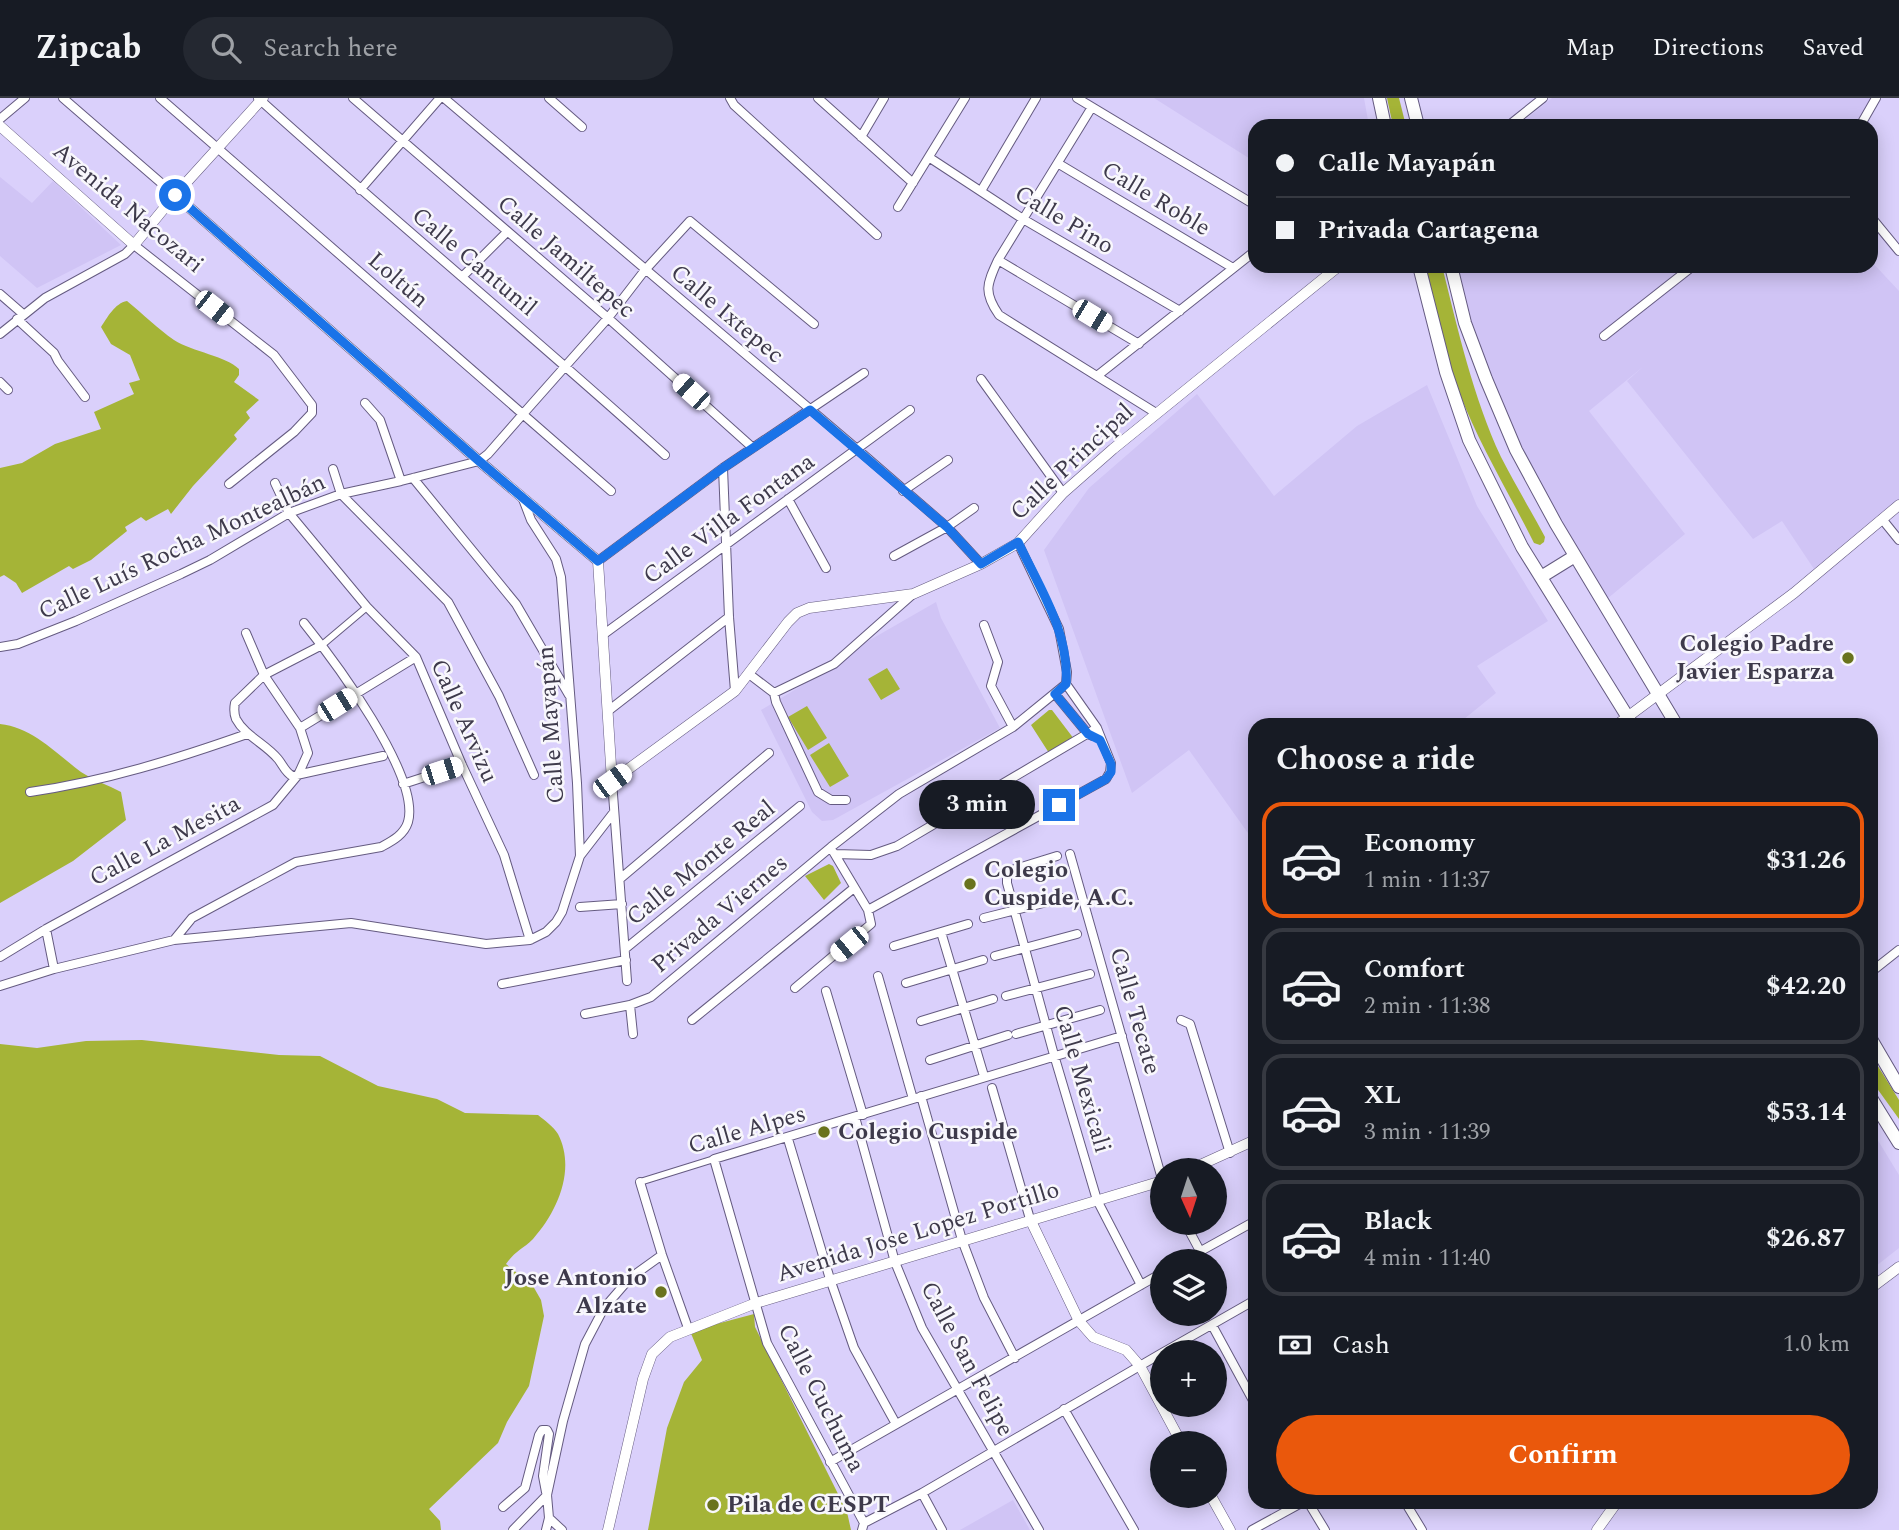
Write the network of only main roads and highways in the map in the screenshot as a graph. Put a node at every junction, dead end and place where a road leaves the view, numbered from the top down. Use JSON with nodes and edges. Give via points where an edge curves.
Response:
{"nodes":[{"id":1,"x":1379,"y":98,"type":"edge"},
{"id":2,"x":1411,"y":98,"type":"edge"},
{"id":3,"x":1384,"y":119,"type":"edge"},
{"id":4,"x":1416,"y":119,"type":"edge"},
{"id":5,"x":1421,"y":273,"type":"edge"},
{"id":6,"x":1453,"y":273,"type":"edge"},
{"id":7,"x":1575,"y":556,"type":"junction"},
{"id":8,"x":1541,"y":577,"type":"junction"},
{"id":9,"x":1624,"y":718,"type":"edge"},
{"id":10,"x":1672,"y":718,"type":"edge"},
{"id":11,"x":1878,"y":1051,"type":"edge"},
{"id":12,"x":1899,"y":1087,"type":"edge"},
{"id":13,"x":1878,"y":1109,"type":"edge"},
{"id":14,"x":1899,"y":1143,"type":"edge"}],
"edges":[{"from":1,"to":3,"type":"main road"},
{"from":2,"to":4,"type":"main road"},
{"from":5,"to":8,"type":"main road","via":[[1469,440]]},
{"from":6,"to":7,"type":"main road","via":[[1465,323],[1516,450]]},
{"from":7,"to":8,"type":"main road"},
{"from":7,"to":10,"type":"main road"},
{"from":8,"to":9,"type":"main road"},
{"from":11,"to":12,"type":"main road"},
{"from":13,"to":14,"type":"main road"}]}
